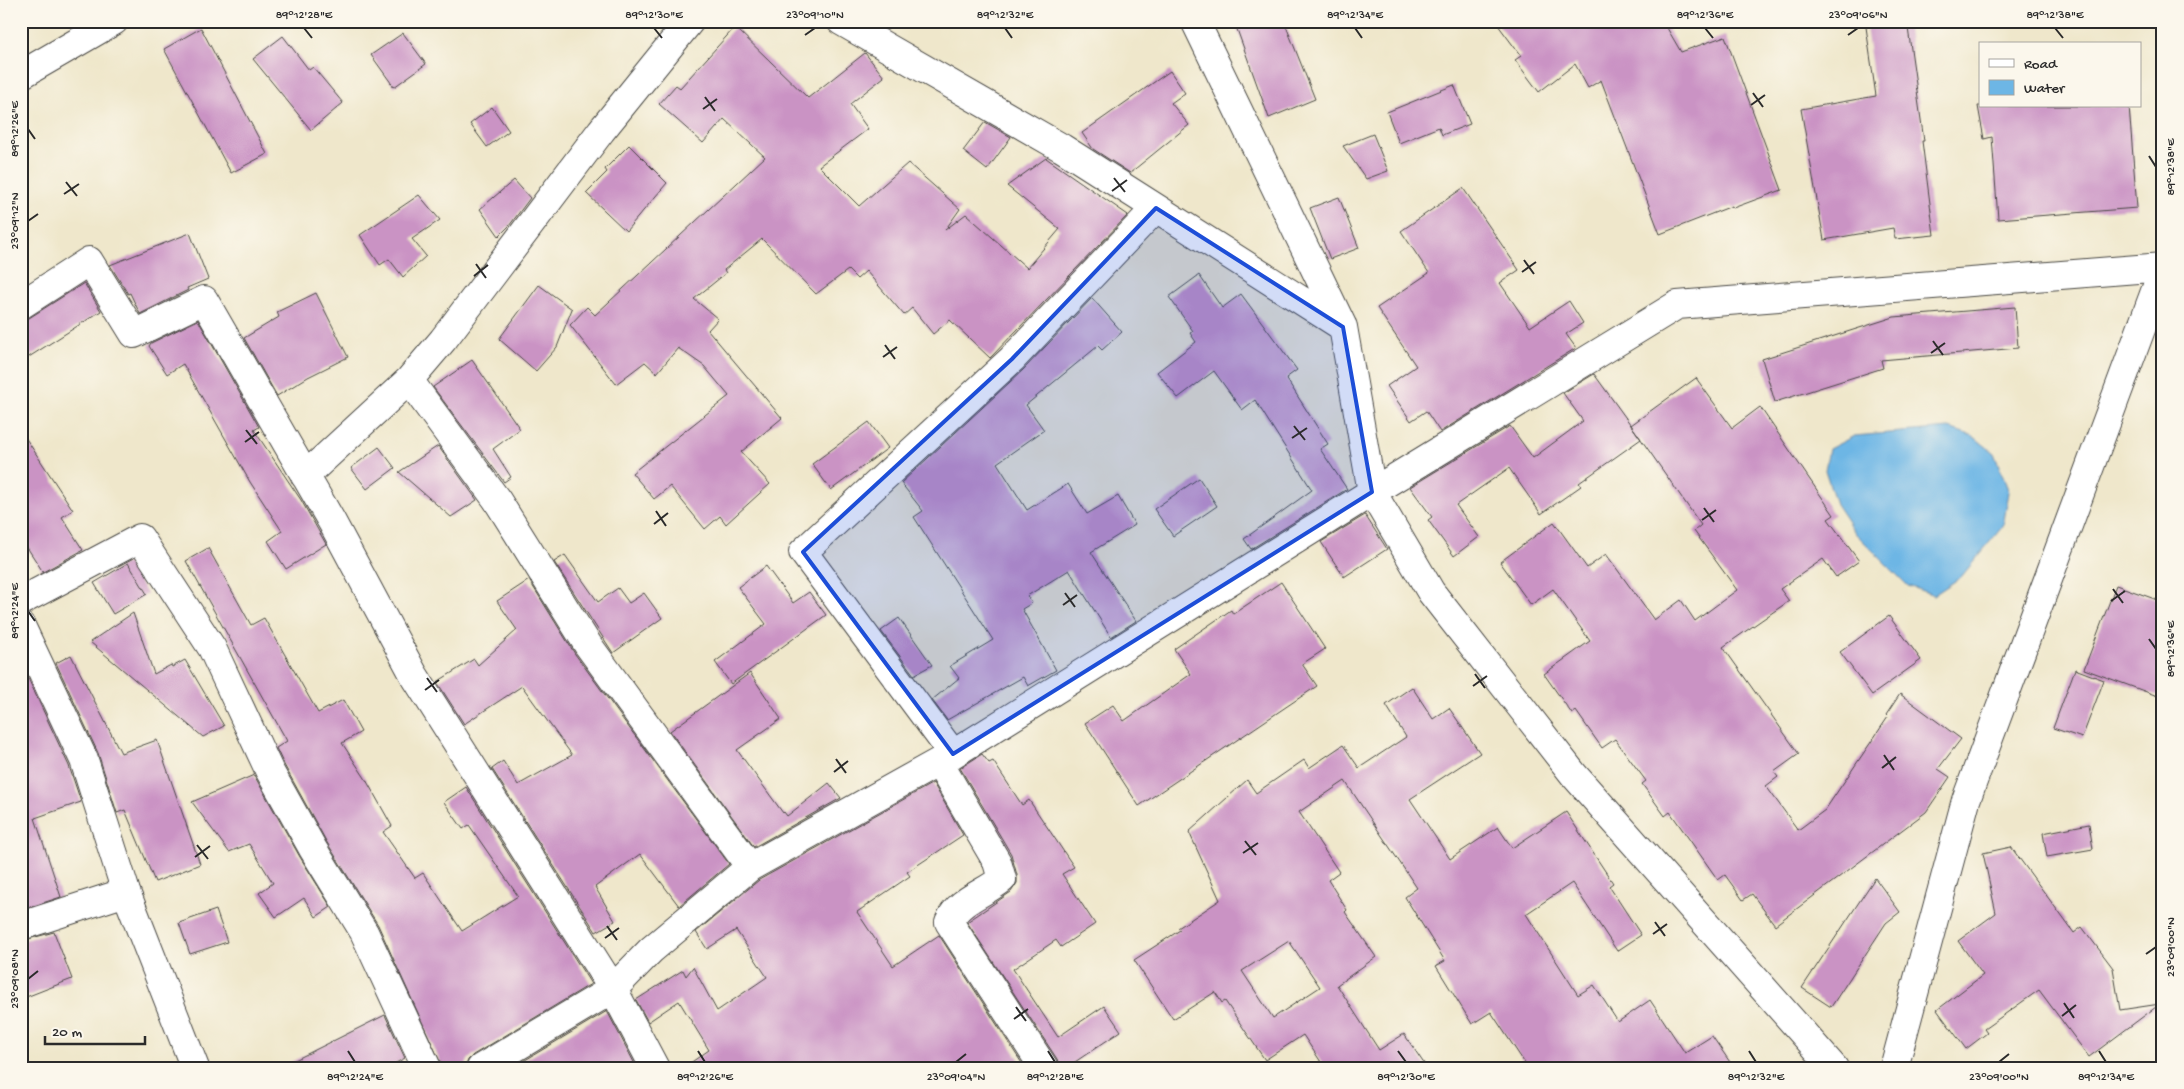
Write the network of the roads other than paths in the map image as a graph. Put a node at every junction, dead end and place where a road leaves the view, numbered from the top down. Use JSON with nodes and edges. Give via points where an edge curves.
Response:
{"nodes":[{"id":1,"x":114,"y":21,"type":"edge"},
{"id":2,"x":690,"y":21,"type":"edge"},
{"id":3,"x":841,"y":21,"type":"edge"},
{"id":4,"x":1194,"y":21,"type":"edge"},
{"id":5,"x":21,"y":75,"type":"edge"},
{"id":6,"x":1156,"y":208,"type":"junction"},
{"id":7,"x":2163,"y":269,"type":"edge"},
{"id":8,"x":21,"y":305,"type":"edge"},
{"id":9,"x":1343,"y":327,"type":"junction"},
{"id":10,"x":410,"y":380,"type":"junction"},
{"id":11,"x":305,"y":476,"type":"junction"},
{"id":12,"x":1372,"y":492,"type":"junction"},
{"id":13,"x":21,"y":601,"type":"edge"},
{"id":14,"x":21,"y":626,"type":"edge"},
{"id":15,"x":946,"y":759,"type":"junction"},
{"id":16,"x":750,"y":867,"type":"junction"},
{"id":17,"x":126,"y":892,"type":"junction"},
{"id":18,"x":21,"y":926,"type":"edge"},
{"id":19,"x":612,"y":989,"type":"junction"},
{"id":20,"x":195,"y":1068,"type":"edge"},
{"id":21,"x":427,"y":1068,"type":"edge"},
{"id":22,"x":481,"y":1068,"type":"edge"},
{"id":23,"x":655,"y":1068,"type":"edge"},
{"id":24,"x":1044,"y":1068,"type":"edge"},
{"id":25,"x":1834,"y":1068,"type":"edge"},
{"id":26,"x":1894,"y":1068,"type":"edge"}],
"edges":[{"from":1,"to":5,"type":"street"},
{"from":2,"to":10,"type":"street","via":[[601,131]]},
{"from":3,"to":6,"type":"street","via":[[1062,148]]},
{"from":4,"to":9,"type":"street"},
{"from":6,"to":9,"type":"street"},
{"from":6,"to":15,"type":"street","via":[[1012,359],[803,552]]},
{"from":7,"to":12,"type":"street","via":[[1677,305]]},
{"from":7,"to":26,"type":"street","via":[[1966,800]]},
{"from":8,"to":11,"type":"street","via":[[90,261],[134,334],[204,300]]},
{"from":9,"to":12,"type":"street"},
{"from":10,"to":11,"type":"street"},
{"from":10,"to":16,"type":"street","via":[[497,500],[588,645]]},
{"from":11,"to":19,"type":"street","via":[[414,675]]},
{"from":12,"to":15,"type":"street"},
{"from":12,"to":25,"type":"street","via":[[1431,592],[1574,775]]},
{"from":13,"to":21,"type":"street","via":[[140,538],[212,648],[269,770],[364,932]]},
{"from":14,"to":17,"type":"street","via":[[84,760]]},
{"from":15,"to":16,"type":"street"},
{"from":15,"to":24,"type":"street","via":[[1002,875],[996,884],[958,907],[949,922]]},
{"from":16,"to":19,"type":"street","via":[[651,950]]},
{"from":17,"to":18,"type":"street"},
{"from":17,"to":20,"type":"street"},
{"from":19,"to":22,"type":"street"},
{"from":19,"to":23,"type":"street"}]}
